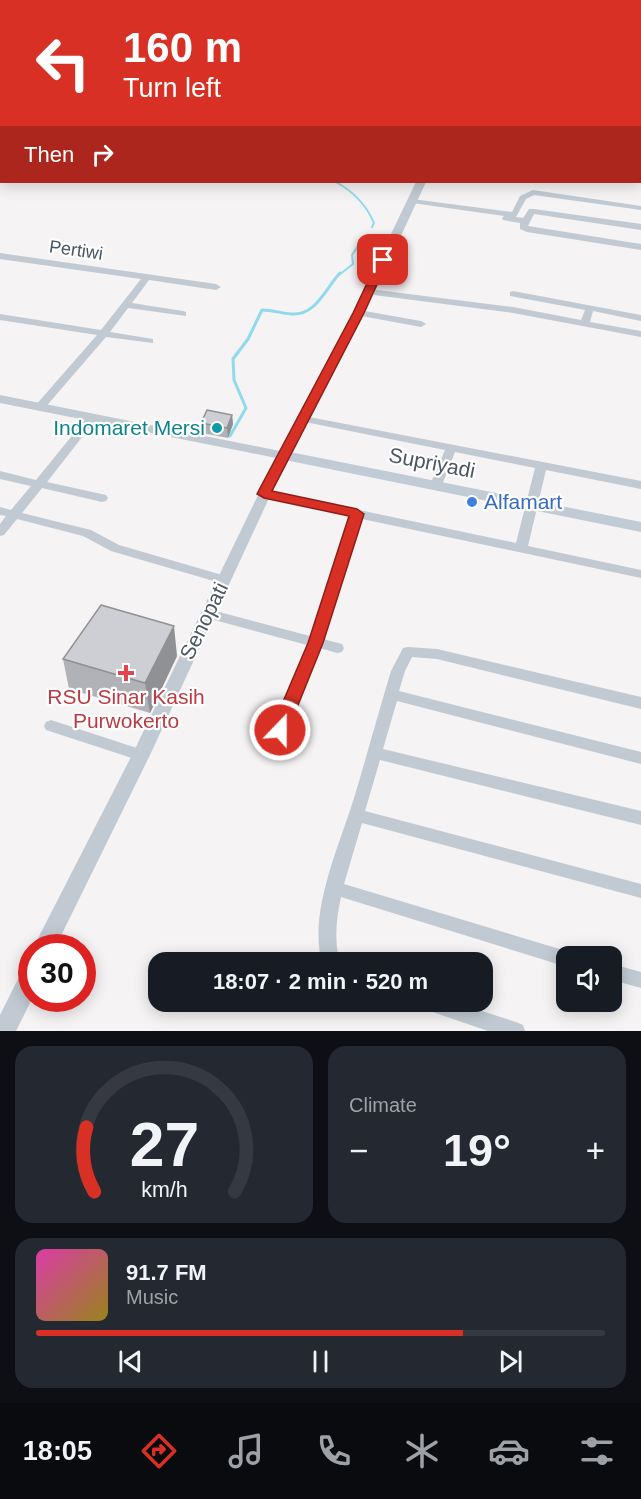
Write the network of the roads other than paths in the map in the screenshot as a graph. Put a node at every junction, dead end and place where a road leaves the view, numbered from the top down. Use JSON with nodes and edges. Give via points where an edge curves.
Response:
{"nodes":[{"id":1,"x":421,"y":183,"type":"edge"},
{"id":2,"x":411,"y":203,"type":"junction"},
{"id":3,"x":641,"y":208,"type":"edge"},
{"id":4,"x":525,"y":221,"type":"junction"},
{"id":5,"x":641,"y":227,"type":"edge"},
{"id":6,"x":641,"y":247,"type":"edge"},
{"id":7,"x":0,"y":256,"type":"edge"},
{"id":8,"x":147,"y":277,"type":"junction"},
{"id":9,"x":216,"y":288,"type":"dead end"},
{"id":10,"x":369,"y":292,"type":"junction"},
{"id":11,"x":513,"y":294,"type":"dead end"},
{"id":12,"x":125,"y":305,"type":"junction"},
{"id":13,"x":590,"y":308,"type":"junction"},
{"id":14,"x":359,"y":313,"type":"junction"},
{"id":15,"x":183,"y":314,"type":"dead end"},
{"id":16,"x":0,"y":317,"type":"edge"},
{"id":17,"x":641,"y":318,"type":"edge"},
{"id":18,"x":420,"y":324,"type":"dead end"},
{"id":19,"x":584,"y":324,"type":"junction"},
{"id":20,"x":103,"y":334,"type":"junction"},
{"id":21,"x":641,"y":334,"type":"edge"},
{"id":22,"x":150,"y":341,"type":"dead end"},
{"id":23,"x":0,"y":399,"type":"edge"},
{"id":24,"x":39,"y":408,"type":"junction"},
{"id":25,"x":92,"y":418,"type":"junction"},
{"id":26,"x":304,"y":419,"type":"junction"},
{"id":27,"x":452,"y":449,"type":"junction"},
{"id":28,"x":285,"y":456,"type":"junction"},
{"id":29,"x":541,"y":466,"type":"junction"},
{"id":30,"x":0,"y":476,"type":"edge"},
{"id":31,"x":40,"y":484,"type":"junction"},
{"id":32,"x":436,"y":484,"type":"junction"},
{"id":33,"x":641,"y":485,"type":"edge"},
{"id":34,"x":264,"y":494,"type":"junction"},
{"id":35,"x":102,"y":498,"type":"dead end"},
{"id":36,"x":531,"y":504,"type":"junction"},
{"id":37,"x":0,"y":511,"type":"edge"},
{"id":38,"x":15,"y":514,"type":"junction"},
{"id":39,"x":357,"y":514,"type":"junction"},
{"id":40,"x":641,"y":527,"type":"edge"},
{"id":41,"x":0,"y":532,"type":"edge"},
{"id":42,"x":521,"y":548,"type":"junction"},
{"id":43,"x":641,"y":574,"type":"edge"},
{"id":44,"x":224,"y":580,"type":"junction"},
{"id":45,"x":208,"y":614,"type":"junction"},
{"id":46,"x":315,"y":643,"type":"junction"},
{"id":47,"x":337,"y":648,"type":"dead end"},
{"id":48,"x":391,"y":694,"type":"junction"},
{"id":49,"x":641,"y":703,"type":"edge"},
{"id":50,"x":51,"y":726,"type":"dead end"},
{"id":51,"x":280,"y":730,"type":"dead end"},
{"id":52,"x":373,"y":752,"type":"junction"},
{"id":53,"x":141,"y":755,"type":"junction"},
{"id":54,"x":641,"y":758,"type":"edge"},
{"id":55,"x":357,"y":815,"type":"junction"},
{"id":56,"x":641,"y":818,"type":"edge"},
{"id":57,"x":333,"y":888,"type":"junction"},
{"id":58,"x":641,"y":891,"type":"edge"},
{"id":59,"x":51,"y":934,"type":"edge"},
{"id":60,"x":328,"y":952,"type":"edge"},
{"id":61,"x":556,"y":956,"type":"edge"},
{"id":62,"x":622,"y":975,"type":"edge"},
{"id":63,"x":641,"y":980,"type":"edge"},
{"id":64,"x":18,"y":1002,"type":"edge"},
{"id":65,"x":458,"y":1012,"type":"edge"},
{"id":66,"x":4,"y":1031,"type":"edge"},
{"id":67,"x":516,"y":1031,"type":"edge"}],
"edges":[{"from":1,"to":2,"type":"street","name":"Senopati"},
{"from":2,"to":3,"type":"street","via":[[515,215],[523,198],[533,192]]},
{"from":2,"to":4,"type":"street"},
{"from":2,"to":10,"type":"street","name":"Senopati"},
{"from":4,"to":5,"type":"street","via":[[533,211]]},
{"from":4,"to":6,"type":"street","via":[[523,227],[527,229]]},
{"from":7,"to":8,"type":"street","name":"Pertiwi"},
{"from":8,"to":9,"type":"street","name":"Pertiwi"},
{"from":8,"to":12,"type":"street"},
{"from":10,"to":14,"type":"street","name":"Senopati"},
{"from":10,"to":19,"type":"street","via":[[513,310]]},
{"from":11,"to":13,"type":"street"},
{"from":12,"to":15,"type":"street"},
{"from":12,"to":20,"type":"street"},
{"from":13,"to":17,"type":"street"},
{"from":13,"to":19,"type":"street"},
{"from":14,"to":18,"type":"street"},
{"from":14,"to":26,"type":"street","name":"Senopati"},
{"from":16,"to":20,"type":"street"},
{"from":19,"to":21,"type":"street"},
{"from":20,"to":22,"type":"street"},
{"from":20,"to":24,"type":"street"},
{"from":23,"to":24,"type":"street"},
{"from":24,"to":25,"type":"street"},
{"from":25,"to":28,"type":"street"},
{"from":25,"to":31,"type":"street"},
{"from":26,"to":27,"type":"street"},
{"from":26,"to":28,"type":"street","name":"Senopati"},
{"from":27,"to":29,"type":"street"},
{"from":27,"to":32,"type":"street"},
{"from":28,"to":32,"type":"main road","name":"Supriyadi"},
{"from":28,"to":34,"type":"street","name":"Senopati"},
{"from":29,"to":33,"type":"street"},
{"from":29,"to":36,"type":"street"},
{"from":30,"to":31,"type":"street"},
{"from":31,"to":35,"type":"street"},
{"from":31,"to":38,"type":"street"},
{"from":32,"to":36,"type":"main road","name":"Supriyadi"},
{"from":34,"to":39,"type":"street"},
{"from":34,"to":44,"type":"street","name":"Senopati"},
{"from":36,"to":40,"type":"main road","name":"Supriyadi"},
{"from":36,"to":42,"type":"street"},
{"from":37,"to":38,"type":"street"},
{"from":38,"to":41,"type":"street"},
{"from":38,"to":44,"type":"street","via":[[87,533],[115,548]]},
{"from":39,"to":42,"type":"street"},
{"from":39,"to":46,"type":"street"},
{"from":42,"to":43,"type":"street"},
{"from":44,"to":45,"type":"street","name":"Senopati"},
{"from":45,"to":46,"type":"street"},
{"from":45,"to":53,"type":"street","name":"Senopati"},
{"from":46,"to":47,"type":"street"},
{"from":46,"to":51,"type":"street"},
{"from":48,"to":49,"type":"street","via":[[404,655],[414,651]]},
{"from":48,"to":52,"type":"street"},
{"from":48,"to":54,"type":"street"},
{"from":50,"to":53,"type":"street"},
{"from":52,"to":55,"type":"street"},
{"from":52,"to":56,"type":"street"},
{"from":53,"to":59,"type":"street","name":"Senopati"},
{"from":55,"to":57,"type":"street"},
{"from":55,"to":58,"type":"street"},
{"from":57,"to":60,"type":"street"},
{"from":57,"to":61,"type":"street"},
{"from":62,"to":63,"type":"street"},
{"from":64,"to":66,"type":"street"},
{"from":65,"to":67,"type":"street"}]}
